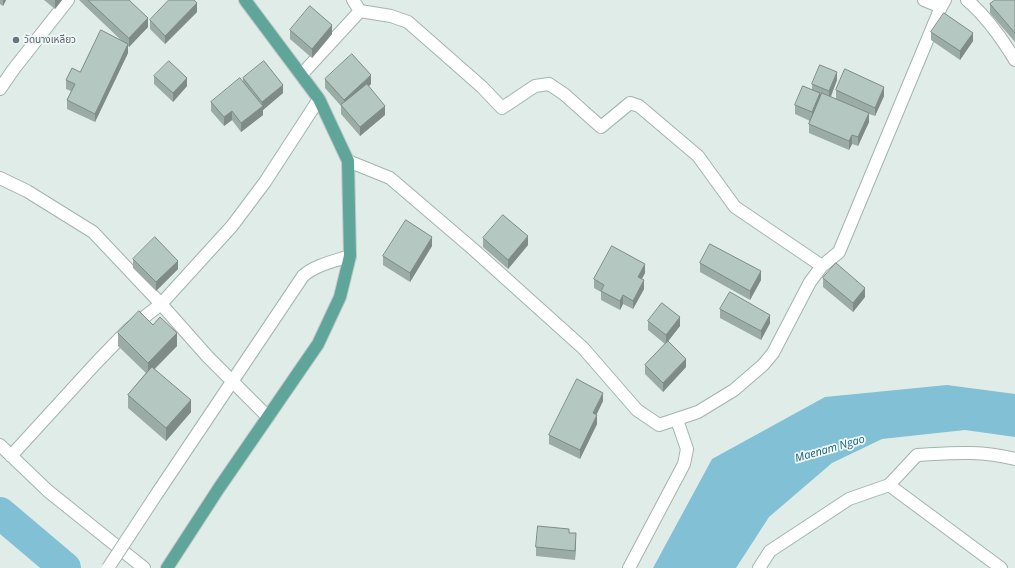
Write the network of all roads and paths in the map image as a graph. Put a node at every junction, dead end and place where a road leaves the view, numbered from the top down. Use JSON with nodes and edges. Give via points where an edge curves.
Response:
{"nodes":[{"id":1,"x":68,"y":0,"type":"edge"},
{"id":2,"x":245,"y":0,"type":"edge"},
{"id":3,"x":353,"y":0,"type":"edge"},
{"id":4,"x":924,"y":0,"type":"edge"},
{"id":5,"x":967,"y":0,"type":"edge"},
{"id":6,"x":943,"y":4,"type":"edge"},
{"id":7,"x":360,"y":11,"type":"junction"},
{"id":8,"x":1015,"y":60,"type":"edge"},
{"id":9,"x":302,"y":74,"type":"junction"},
{"id":10,"x":0,"y":89,"type":"edge"},
{"id":11,"x":320,"y":99,"type":"junction"},
{"id":12,"x":348,"y":161,"type":"junction"},
{"id":13,"x":0,"y":178,"type":"edge"},
{"id":14,"x":350,"y":256,"type":"junction"},
{"id":15,"x":822,"y":266,"type":"junction"},
{"id":16,"x":161,"y":304,"type":"junction"},
{"id":17,"x":232,"y":382,"type":"junction"},
{"id":18,"x":268,"y":417,"type":"junction"},
{"id":19,"x":677,"y":420,"type":"junction"},
{"id":20,"x":0,"y":445,"type":"edge"},
{"id":21,"x":11,"y":456,"type":"junction"},
{"id":22,"x":1015,"y":459,"type":"edge"},
{"id":23,"x":889,"y":485,"type":"junction"},
{"id":24,"x":108,"y":568,"type":"edge"},
{"id":25,"x":144,"y":568,"type":"edge"},
{"id":26,"x":167,"y":568,"type":"edge"},
{"id":27,"x":629,"y":568,"type":"edge"},
{"id":28,"x":759,"y":568,"type":"edge"},
{"id":29,"x":1001,"y":568,"type":"edge"}],
"edges":[{"from":1,"to":10,"type":"street"},
{"from":2,"to":9,"type":"main road"},
{"from":3,"to":7,"type":"street"},
{"from":4,"to":6,"type":"street"},
{"from":5,"to":8,"type":"street","via":[[981,11]]},
{"from":6,"to":15,"type":"street","via":[[838,252]]},
{"from":7,"to":9,"type":"street"},
{"from":7,"to":15,"type":"street","via":[[391,16],[408,22],[502,108],[535,86],[549,84],[601,127],[630,103],[639,106],[698,156],[735,207]]},
{"from":9,"to":11,"type":"main road"},
{"from":11,"to":12,"type":"main road"},
{"from":11,"to":16,"type":"street","via":[[265,182],[232,226]]},
{"from":12,"to":14,"type":"main road"},
{"from":12,"to":19,"type":"street","via":[[390,178],[474,249],[583,348],[637,410],[659,425]]},
{"from":13,"to":16,"type":"street","via":[[27,191],[93,232]]},
{"from":14,"to":17,"type":"street","via":[[315,268],[303,276]]},
{"from":14,"to":18,"type":"main road","via":[[340,297],[318,344]]},
{"from":15,"to":19,"type":"street","via":[[810,282],[773,353],[764,365],[734,390],[698,412]]},
{"from":16,"to":17,"type":"street"},
{"from":16,"to":21,"type":"street","via":[[129,329]]},
{"from":17,"to":18,"type":"street"},
{"from":17,"to":24,"type":"street","bridge":true},
{"from":18,"to":26,"type":"main road"},
{"from":19,"to":27,"type":"street","via":[[687,448],[684,464]]},
{"from":20,"to":21,"type":"street"},
{"from":21,"to":25,"type":"street","via":[[48,491]]},
{"from":22,"to":23,"type":"street","via":[[969,452],[917,455]]},
{"from":23,"to":28,"type":"street","via":[[849,499],[770,551]]},
{"from":23,"to":29,"type":"street"}]}
